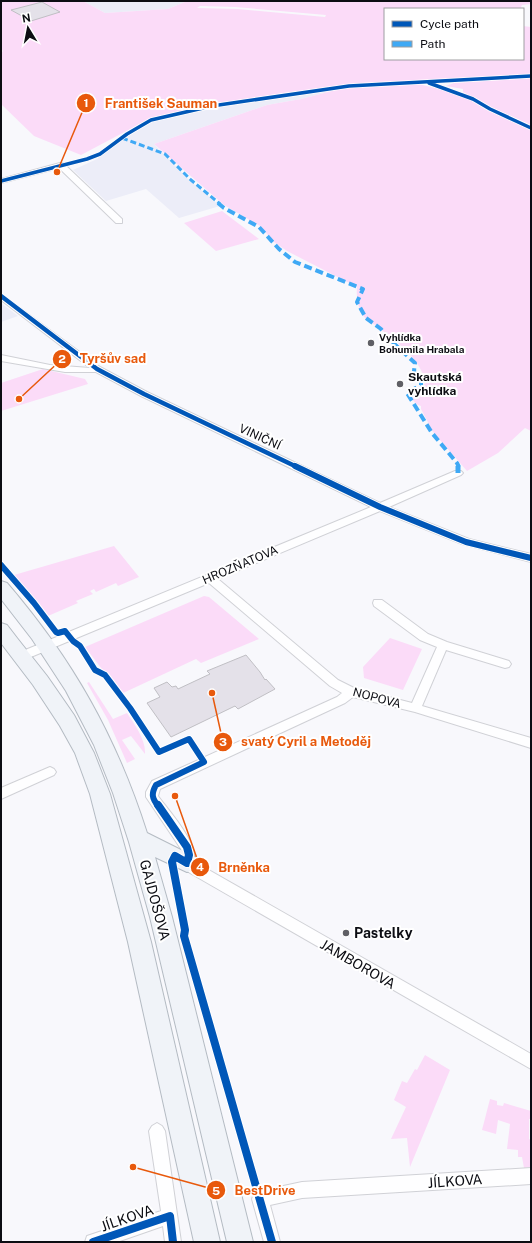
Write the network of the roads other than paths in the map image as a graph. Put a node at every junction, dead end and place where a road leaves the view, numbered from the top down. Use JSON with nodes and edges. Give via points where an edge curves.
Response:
{"nodes":[{"id":1,"x":1,"y":181,"type":"edge"},
{"id":2,"x":119,"y":221,"type":"dead end"},
{"id":3,"x":1,"y":296,"type":"edge"},
{"id":4,"x":1,"y":358,"type":"edge"},
{"id":5,"x":97,"y":369,"type":"junction"},
{"id":6,"x":458,"y":473,"type":"dead end"},
{"id":7,"x":380,"y":507,"type":"junction"},
{"id":8,"x":531,"y":558,"type":"edge"},
{"id":9,"x":210,"y":578,"type":"junction"},
{"id":10,"x":1,"y":587,"type":"edge"},
{"id":11,"x":378,"y":603,"type":"dead end"},
{"id":12,"x":1,"y":630,"type":"edge"},
{"id":13,"x":443,"y":645,"type":"junction"},
{"id":14,"x":47,"y":646,"type":"junction"},
{"id":15,"x":22,"y":656,"type":"junction"},
{"id":16,"x":505,"y":664,"type":"dead end"},
{"id":17,"x":351,"y":692,"type":"junction"},
{"id":18,"x":415,"y":708,"type":"junction"},
{"id":19,"x":531,"y":743,"type":"edge"},
{"id":20,"x":50,"y":772,"type":"dead end"},
{"id":21,"x":1,"y":794,"type":"edge"},
{"id":22,"x":138,"y":838,"type":"junction"},
{"id":23,"x":187,"y":863,"type":"junction"},
{"id":24,"x":531,"y":1062,"type":"edge"},
{"id":25,"x":157,"y":1131,"type":"dead end"},
{"id":26,"x":531,"y":1176,"type":"edge"},
{"id":27,"x":170,"y":1216,"type":"junction"},
{"id":28,"x":93,"y":1242,"type":"edge"},
{"id":29,"x":173,"y":1242,"type":"edge"},
{"id":30,"x":207,"y":1242,"type":"edge"},
{"id":31,"x":240,"y":1242,"type":"edge"},
{"id":32,"x":272,"y":1242,"type":"edge"}],
"edges":[{"from":1,"to":2,"type":"street","via":[[60,165]]},
{"from":3,"to":5,"type":"street","name":"VINIČNÍ"},
{"from":4,"to":5,"type":"street","via":[[70,370]]},
{"from":5,"to":7,"type":"street","name":"VINIČNÍ"},
{"from":6,"to":7,"type":"street","name":"HROZŇATOVA"},
{"from":7,"to":8,"type":"street","name":"VINIČNÍ","via":[[466,542]]},
{"from":7,"to":9,"type":"street","name":"HROZŇATOVA"},
{"from":9,"to":14,"type":"street","name":"HROZŇATOVA"},
{"from":9,"to":17,"type":"street","name":"NOPOVA","via":[[334,683]]},
{"from":10,"to":14,"type":"main road","name":"GAJDOŠOVA"},
{"from":11,"to":13,"type":"street","via":[[424,636]]},
{"from":12,"to":15,"type":"main road","name":"GAJDOŠOVA"},
{"from":13,"to":16,"type":"street"},
{"from":13,"to":18,"type":"street"},
{"from":14,"to":15,"type":"street","name":"HROZŇATOVA"},
{"from":14,"to":22,"type":"main road","name":"GAJDOŠOVA","via":[[93,723],[127,803]]},
{"from":15,"to":30,"type":"main road","name":"GAJDOŠOVA","via":[[75,735],[97,788],[134,922]]},
{"from":17,"to":18,"type":"street","name":"NOPOVA"},
{"from":17,"to":23,"type":"street","via":[[341,700],[156,785],[152,797],[187,846]]},
{"from":18,"to":19,"type":"street","name":"NOPOVA"},
{"from":20,"to":21,"type":"street"},
{"from":22,"to":23,"type":"main road"},
{"from":22,"to":31,"type":"main road","name":"GAJDOŠOVA","via":[[161,917]]},
{"from":23,"to":24,"type":"street","name":"JAMBOROVA"},
{"from":25,"to":27,"type":"street"},
{"from":26,"to":32,"type":"street","name":"JÍLKOVA","via":[[302,1190],[260,1199]]},
{"from":27,"to":28,"type":"street","name":"JÍLKOVA"},
{"from":27,"to":29,"type":"street"}]}
